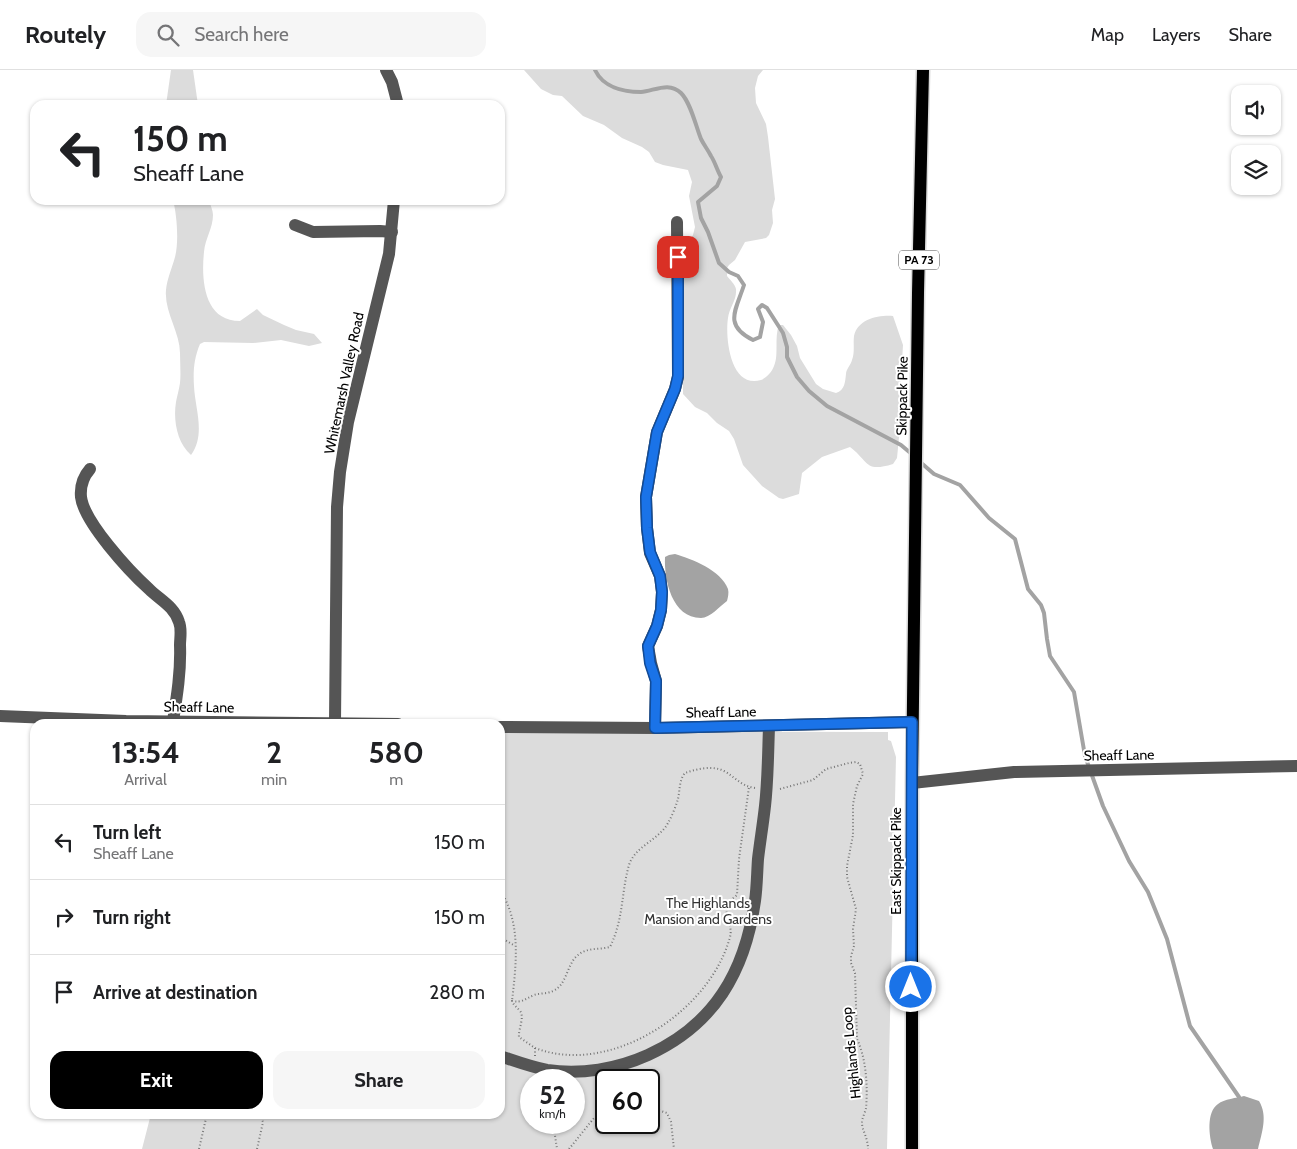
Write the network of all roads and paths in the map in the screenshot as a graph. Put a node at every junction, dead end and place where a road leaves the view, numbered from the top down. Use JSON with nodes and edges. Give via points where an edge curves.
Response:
{"nodes":[{"id":1,"x":386,"y":70,"type":"edge"},
{"id":2,"x":923,"y":70,"type":"edge"},
{"id":3,"x":397,"y":100,"type":"edge"},
{"id":4,"x":394,"y":205,"type":"edge"},
{"id":5,"x":677,"y":222,"type":"dead end"},
{"id":6,"x":295,"y":225,"type":"dead end"},
{"id":7,"x":392,"y":232,"type":"junction"},
{"id":8,"x":90,"y":469,"type":"dead end"},
{"id":9,"x":0,"y":716,"type":"edge"},
{"id":10,"x":86,"y":719,"type":"edge"},
{"id":11,"x":173,"y":719,"type":"edge"},
{"id":12,"x":335,"y":719,"type":"edge"},
{"id":13,"x":912,"y":722,"type":"junction"},
{"id":14,"x":505,"y":727,"type":"edge"},
{"id":15,"x":769,"y":727,"type":"junction"},
{"id":16,"x":655,"y":728,"type":"junction"},
{"id":17,"x":1297,"y":766,"type":"edge"},
{"id":18,"x":912,"y":783,"type":"junction"},
{"id":19,"x":749,"y":787,"type":"junction"},
{"id":20,"x":766,"y":789,"type":"junction"},
{"id":21,"x":505,"y":899,"type":"edge"},
{"id":22,"x":505,"y":940,"type":"edge"},
{"id":23,"x":515,"y":946,"type":"junction"},
{"id":24,"x":512,"y":1001,"type":"junction"},
{"id":25,"x":534,"y":1048,"type":"junction"},
{"id":26,"x":505,"y":1058,"type":"edge"},
{"id":27,"x":533,"y":1067,"type":"junction"},
{"id":28,"x":660,"y":1111,"type":"edge"},
{"id":29,"x":595,"y":1117,"type":"edge"},
{"id":30,"x":206,"y":1119,"type":"edge"},
{"id":31,"x":262,"y":1119,"type":"edge"},
{"id":32,"x":555,"y":1134,"type":"edge"},
{"id":33,"x":199,"y":1149,"type":"edge"},
{"id":34,"x":257,"y":1149,"type":"edge"},
{"id":35,"x":557,"y":1149,"type":"edge"},
{"id":36,"x":569,"y":1149,"type":"edge"},
{"id":37,"x":674,"y":1149,"type":"edge"},
{"id":38,"x":868,"y":1149,"type":"edge"},
{"id":39,"x":912,"y":1149,"type":"edge"}],
"edges":[{"from":1,"to":3,"type":"street"},
{"from":2,"to":13,"type":"main road","name":"Skippack Pike","number":"PA 73"},
{"from":4,"to":7,"type":"street","name":"Whitemarsh Valley Road"},
{"from":5,"to":16,"type":"street","via":[[678,376],[657,432],[646,497],[650,552],[660,576],[662,592],[659,618],[648,646],[656,681]]},
{"from":6,"to":7,"type":"street","via":[[313,232]]},
{"from":7,"to":12,"type":"street","name":"Whitemarsh Valley Road","via":[[348,422],[340,472]]},
{"from":8,"to":11,"type":"street","via":[[84,476],[81,498],[92,522],[144,584],[173,610],[180,625],[181,666]]},
{"from":9,"to":10,"type":"street","name":"Sheaff Lane"},
{"from":13,"to":15,"type":"street","name":"Sheaff Lane"},
{"from":13,"to":18,"type":"main road","name":"East Skippack Pike","number":"PA 73"},
{"from":14,"to":16,"type":"street","name":"Sheaff Lane"},
{"from":15,"to":16,"type":"street","name":"Sheaff Lane"},
{"from":15,"to":20,"type":"street"},
{"from":17,"to":18,"type":"street","name":"Sheaff Lane","via":[[1014,772]]},
{"from":18,"to":39,"type":"main road","name":"East Skippack Pike","number":"PA 73"},
{"from":19,"to":20,"type":"path","name":"Highlands Loop"},
{"from":19,"to":24,"type":"path","name":"Highlands Loop","via":[[724,771],[711,768],[685,773],[669,822],[662,833],[639,850],[630,863],[621,919],[610,946],[578,954],[554,991],[536,994],[520,1002]]},
{"from":19,"to":25,"type":"path","via":[[737,895],[726,904],[730,936],[722,958],[696,998],[656,1030],[618,1048],[574,1055]]},
{"from":20,"to":27,"type":"street","via":[[756,900],[750,930],[733,979],[722,995],[679,1038],[641,1058],[585,1071]]},
{"from":20,"to":38,"type":"path","name":"Highlands Loop","via":[[813,780],[826,769],[849,763],[856,762],[862,768],[853,804],[853,835],[847,872],[856,908],[854,946],[850,956],[855,973],[857,1038],[864,1070],[866,1109],[862,1124]]},
{"from":21,"to":23,"type":"path","via":[[513,917]]},
{"from":22,"to":23,"type":"path"},
{"from":23,"to":24,"type":"path"},
{"from":24,"to":25,"type":"path","via":[[522,1016],[519,1037]]},
{"from":25,"to":27,"type":"path"},
{"from":26,"to":27,"type":"street"},
{"from":28,"to":37,"type":"path","via":[[667,1114],[672,1122]]},
{"from":29,"to":36,"type":"path"},
{"from":30,"to":33,"type":"path"},
{"from":31,"to":34,"type":"path"},
{"from":32,"to":35,"type":"path"}]}
